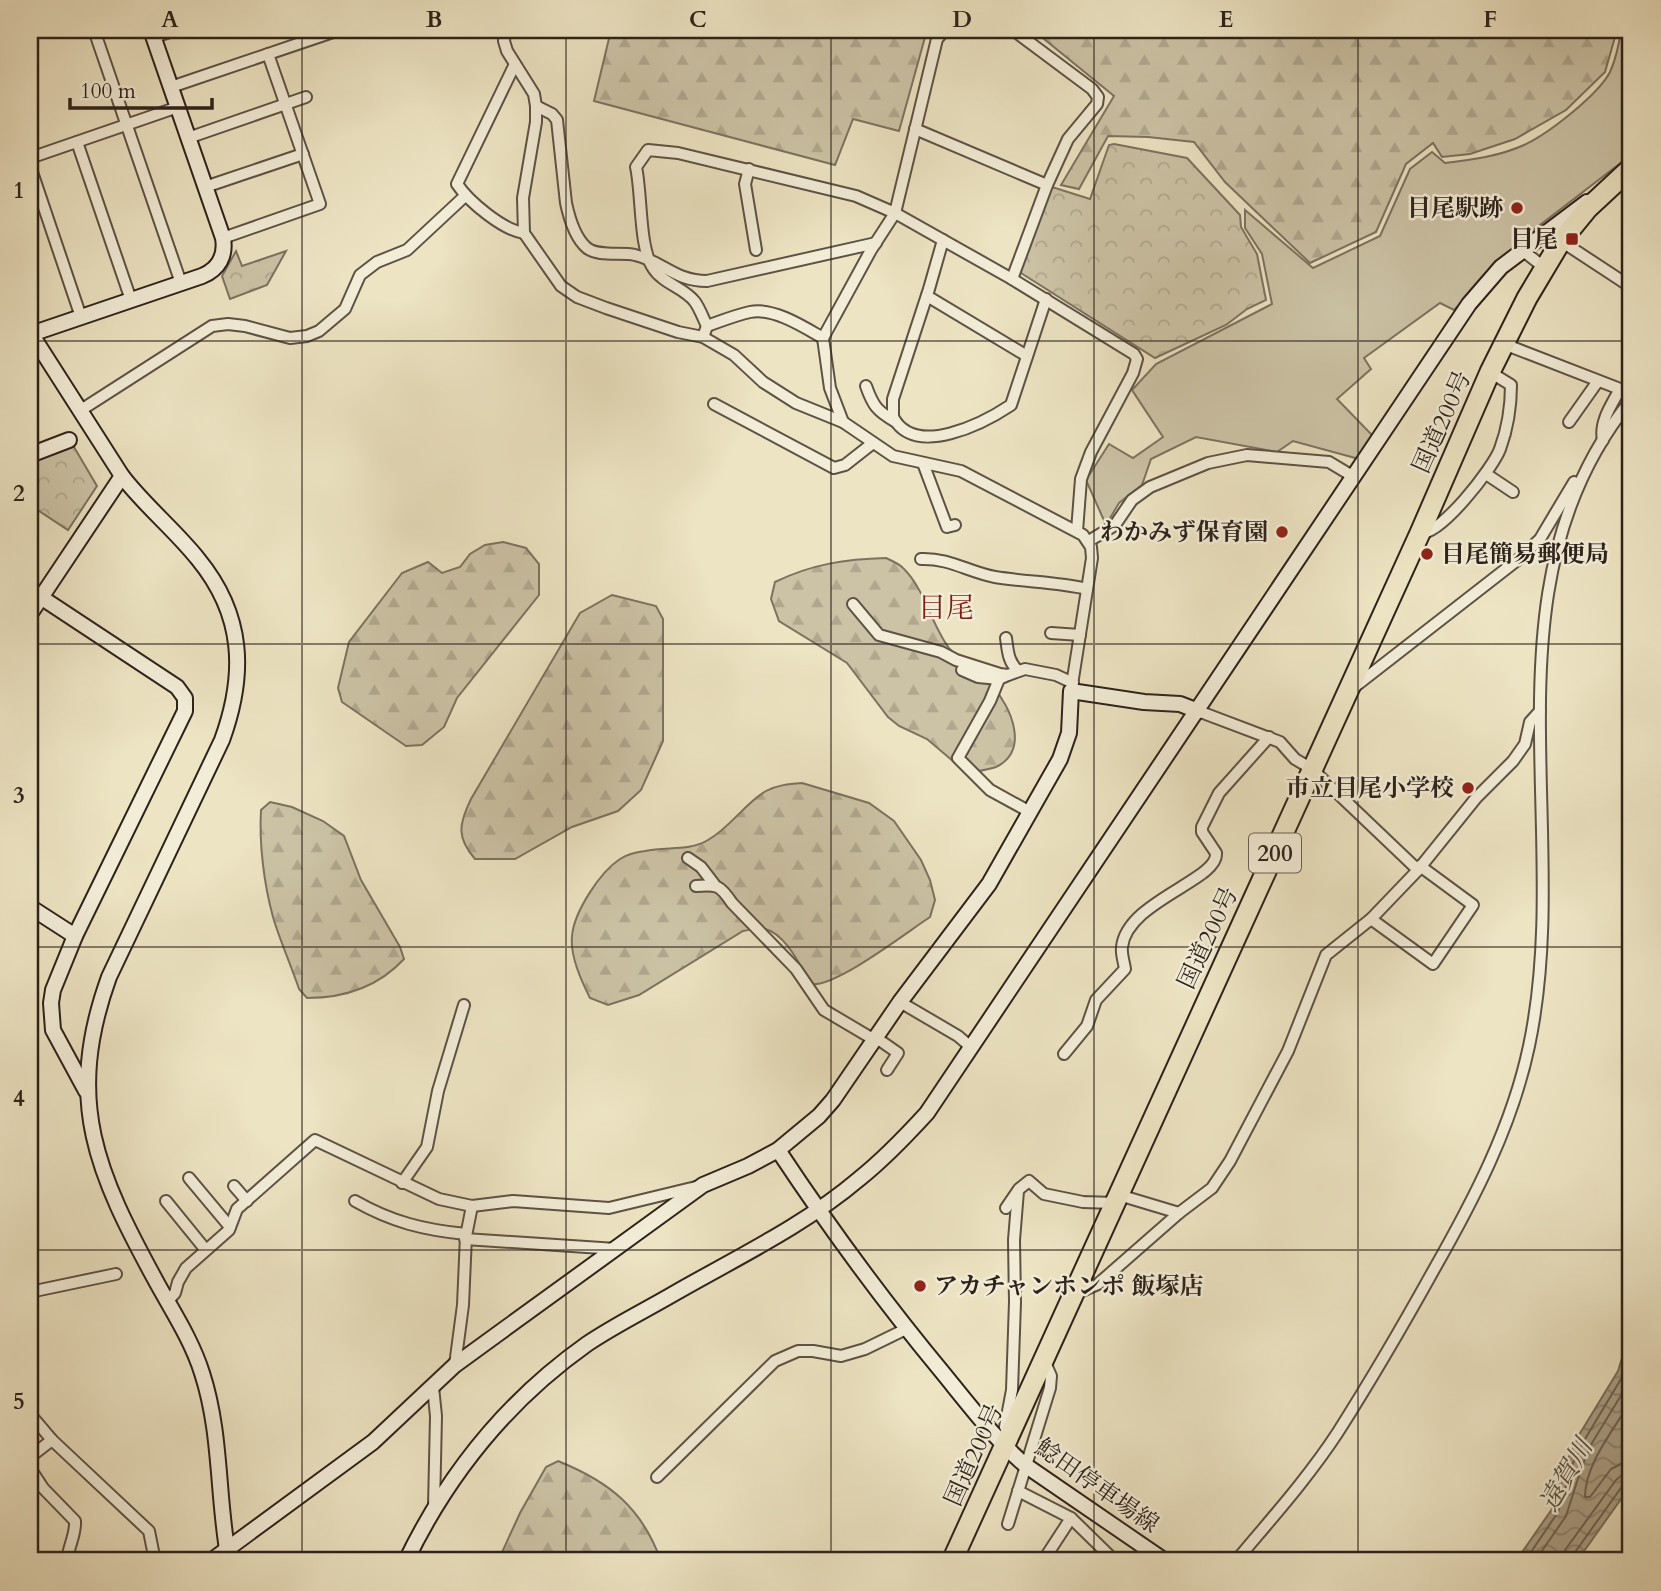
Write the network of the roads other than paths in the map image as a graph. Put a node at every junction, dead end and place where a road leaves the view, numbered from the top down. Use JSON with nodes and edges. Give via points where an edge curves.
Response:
{"nodes":[{"id":1,"x":94,"y":30,"type":"edge"},
{"id":2,"x":176,"y":30,"type":"edge"},
{"id":3,"x":332,"y":30,"type":"edge"},
{"id":4,"x":505,"y":30,"type":"edge"},
{"id":5,"x":945,"y":30,"type":"edge"},
{"id":6,"x":1013,"y":30,"type":"edge"},
{"id":7,"x":153,"y":34,"type":"edge"},
{"id":8,"x":268,"y":54,"type":"junction"},
{"id":9,"x":514,"y":64,"type":"junction"},
{"id":10,"x":171,"y":87,"type":"junction"},
{"id":11,"x":306,"y":97,"type":"dead end"},
{"id":12,"x":285,"y":104,"type":"junction"},
{"id":13,"x":536,"y":106,"type":"junction"},
{"id":14,"x":178,"y":107,"type":"junction"},
{"id":15,"x":127,"y":125,"type":"junction"},
{"id":16,"x":915,"y":129,"type":"junction"},
{"id":17,"x":188,"y":138,"type":"junction"},
{"id":18,"x":77,"y":142,"type":"junction"},
{"id":19,"x":303,"y":154,"type":"junction"},
{"id":20,"x":30,"y":158,"type":"edge"},
{"id":21,"x":30,"y":166,"type":"edge"},
{"id":22,"x":1631,"y":168,"type":"edge"},
{"id":23,"x":749,"y":169,"type":"junction"},
{"id":24,"x":1611,"y":185,"type":"junction"},
{"id":25,"x":1047,"y":186,"type":"junction"},
{"id":26,"x":205,"y":187,"type":"junction"},
{"id":27,"x":466,"y":196,"type":"junction"},
{"id":28,"x":895,"y":213,"type":"junction"},
{"id":29,"x":524,"y":233,"type":"junction"},
{"id":30,"x":223,"y":238,"type":"junction"},
{"id":31,"x":943,"y":240,"type":"junction"},
{"id":32,"x":1561,"y":241,"type":"junction"},
{"id":33,"x":876,"y":243,"type":"junction"},
{"id":34,"x":756,"y":250,"type":"dead end"},
{"id":35,"x":1522,"y":250,"type":"junction"},
{"id":36,"x":648,"y":259,"type":"junction"},
{"id":37,"x":1545,"y":268,"type":"junction"},
{"id":38,"x":1012,"y":279,"type":"junction"},
{"id":39,"x":181,"y":283,"type":"junction"},
{"id":40,"x":1631,"y":287,"type":"edge"},
{"id":41,"x":926,"y":296,"type":"junction"},
{"id":42,"x":1046,"y":299,"type":"junction"},
{"id":43,"x":131,"y":300,"type":"junction"},
{"id":44,"x":81,"y":317,"type":"junction"},
{"id":45,"x":705,"y":332,"type":"junction"},
{"id":46,"x":30,"y":333,"type":"edge"},
{"id":47,"x":823,"y":338,"type":"junction"},
{"id":48,"x":1504,"y":344,"type":"junction"},
{"id":49,"x":1027,"y":356,"type":"junction"},
{"id":50,"x":1490,"y":372,"type":"junction"},
{"id":51,"x":1598,"y":381,"type":"junction"},
{"id":52,"x":866,"y":386,"type":"dead end"},
{"id":53,"x":1631,"y":400,"type":"edge"},
{"id":54,"x":714,"y":404,"type":"dead end"},
{"id":55,"x":81,"y":410,"type":"junction"},
{"id":56,"x":1573,"y":419,"type":"dead end"},
{"id":57,"x":843,"y":422,"type":"junction"},
{"id":58,"x":896,"y":422,"type":"junction"},
{"id":59,"x":69,"y":440,"type":"dead end"},
{"id":60,"x":1603,"y":440,"type":"junction"},
{"id":61,"x":873,"y":443,"type":"junction"},
{"id":62,"x":30,"y":455,"type":"edge"},
{"id":63,"x":923,"y":463,"type":"junction"},
{"id":64,"x":1590,"y":464,"type":"junction"},
{"id":65,"x":1486,"y":474,"type":"junction"},
{"id":66,"x":122,"y":476,"type":"junction"},
{"id":67,"x":1354,"y":477,"type":"junction"},
{"id":68,"x":1513,"y":492,"type":"dead end"},
{"id":69,"x":955,"y":525,"type":"dead end"},
{"id":70,"x":1077,"y":530,"type":"junction"},
{"id":71,"x":1420,"y":533,"type":"junction"},
{"id":72,"x":1088,"y":541,"type":"junction"},
{"id":73,"x":921,"y":559,"type":"dead end"},
{"id":74,"x":1087,"y":589,"type":"junction"},
{"id":75,"x":35,"y":594,"type":"edge"},
{"id":76,"x":853,"y":604,"type":"dead end"},
{"id":77,"x":30,"y":614,"type":"edge"},
{"id":78,"x":1051,"y":633,"type":"dead end"},
{"id":79,"x":1080,"y":635,"type":"junction"},
{"id":80,"x":1006,"y":638,"type":"dead end"},
{"id":81,"x":962,"y":670,"type":"dead end"},
{"id":82,"x":1008,"y":675,"type":"junction"},
{"id":83,"x":1072,"y":687,"type":"junction"},
{"id":84,"x":1345,"y":694,"type":"junction"},
{"id":85,"x":1541,"y":710,"type":"junction"},
{"id":86,"x":1198,"y":711,"type":"junction"},
{"id":87,"x":1269,"y":737,"type":"junction"},
{"id":88,"x":1312,"y":769,"type":"junction"},
{"id":89,"x":1030,"y":812,"type":"junction"},
{"id":90,"x":688,"y":858,"type":"dead end"},
{"id":91,"x":1419,"y":868,"type":"junction"},
{"id":92,"x":714,"y":884,"type":"junction"},
{"id":93,"x":696,"y":886,"type":"dead end"},
{"id":94,"x":30,"y":907,"type":"edge"},
{"id":95,"x":1371,"y":919,"type":"junction"},
{"id":96,"x":75,"y":936,"type":"junction"},
{"id":97,"x":900,"y":1002,"type":"junction"},
{"id":98,"x":464,"y":1005,"type":"dead end"},
{"id":99,"x":874,"y":1038,"type":"junction"},
{"id":100,"x":972,"y":1048,"type":"junction"},
{"id":101,"x":1064,"y":1054,"type":"dead end"},
{"id":102,"x":887,"y":1070,"type":"dead end"},
{"id":103,"x":87,"y":1093,"type":"junction"},
{"id":104,"x":778,"y":1150,"type":"junction"},
{"id":105,"x":189,"y":1178,"type":"dead end"},
{"id":106,"x":402,"y":1183,"type":"junction"},
{"id":107,"x":703,"y":1185,"type":"junction"},
{"id":108,"x":234,"y":1186,"type":"dead end"},
{"id":109,"x":1018,"y":1191,"type":"junction"},
{"id":110,"x":1117,"y":1199,"type":"junction"},
{"id":111,"x":166,"y":1201,"type":"dead end"},
{"id":112,"x":247,"y":1201,"type":"junction"},
{"id":113,"x":355,"y":1201,"type":"dead end"},
{"id":114,"x":471,"y":1206,"type":"junction"},
{"id":115,"x":1006,"y":1208,"type":"dead end"},
{"id":116,"x":818,"y":1210,"type":"junction"},
{"id":117,"x":1178,"y":1213,"type":"junction"},
{"id":118,"x":230,"y":1227,"type":"junction"},
{"id":119,"x":466,"y":1236,"type":"junction"},
{"id":120,"x":205,"y":1249,"type":"junction"},
{"id":121,"x":616,"y":1249,"type":"junction"},
{"id":122,"x":117,"y":1274,"type":"dead end"},
{"id":123,"x":32,"y":1290,"type":"edge"},
{"id":124,"x":1073,"y":1295,"type":"junction"},
{"id":125,"x":167,"y":1302,"type":"junction"},
{"id":126,"x":906,"y":1329,"type":"junction"},
{"id":127,"x":1044,"y":1359,"type":"junction"},
{"id":128,"x":455,"y":1365,"type":"junction"},
{"id":129,"x":433,"y":1387,"type":"junction"},
{"id":130,"x":30,"y":1414,"type":"edge"},
{"id":131,"x":52,"y":1440,"type":"junction"},
{"id":132,"x":1004,"y":1447,"type":"junction"},
{"id":133,"x":30,"y":1457,"type":"edge"},
{"id":134,"x":1025,"y":1465,"type":"junction"},
{"id":135,"x":30,"y":1468,"type":"edge"},
{"id":136,"x":657,"y":1477,"type":"dead end"},
{"id":137,"x":1018,"y":1491,"type":"junction"},
{"id":138,"x":434,"y":1508,"type":"junction"},
{"id":139,"x":1071,"y":1518,"type":"junction"},
{"id":140,"x":1008,"y":1524,"type":"dead end"},
{"id":141,"x":227,"y":1555,"type":"edge"},
{"id":142,"x":67,"y":1561,"type":"edge"},
{"id":143,"x":155,"y":1561,"type":"edge"},
{"id":144,"x":211,"y":1561,"type":"edge"},
{"id":145,"x":406,"y":1561,"type":"edge"},
{"id":146,"x":952,"y":1561,"type":"edge"},
{"id":147,"x":1043,"y":1561,"type":"edge"},
{"id":148,"x":1115,"y":1561,"type":"edge"},
{"id":149,"x":1165,"y":1561,"type":"edge"},
{"id":150,"x":1236,"y":1561,"type":"edge"}],
"edges":[{"from":1,"to":15,"type":"street"},
{"from":2,"to":7,"type":"street"},
{"from":3,"to":8,"type":"street"},
{"from":4,"to":9,"type":"street","via":[[506,51]]},
{"from":5,"to":16,"type":"street","via":[[937,38]]},
{"from":6,"to":25,"type":"street","via":[[1098,96],[1097,104],[1068,139]]},
{"from":7,"to":10,"type":"street"},
{"from":8,"to":10,"type":"street"},
{"from":8,"to":12,"type":"street"},
{"from":9,"to":13,"type":"street","via":[[534,94]]},
{"from":9,"to":27,"type":"street","via":[[457,184]]},
{"from":10,"to":14,"type":"street"},
{"from":11,"to":12,"type":"street"},
{"from":12,"to":17,"type":"street"},
{"from":12,"to":19,"type":"street"},
{"from":13,"to":29,"type":"street","via":[[523,198]]},
{"from":13,"to":36,"type":"street","via":[[557,120],[569,216],[587,249]]},
{"from":14,"to":15,"type":"street"},
{"from":14,"to":17,"type":"street"},
{"from":15,"to":18,"type":"street"},
{"from":15,"to":39,"type":"street"},
{"from":16,"to":25,"type":"street"},
{"from":16,"to":28,"type":"street"},
{"from":17,"to":26,"type":"street"},
{"from":18,"to":20,"type":"street"},
{"from":18,"to":43,"type":"street"},
{"from":19,"to":26,"type":"street"},
{"from":19,"to":30,"type":"street","via":[[320,204]]},
{"from":21,"to":44,"type":"street"},
{"from":22,"to":24,"type":"highway","name":"国道200号","number":"200"},
{"from":23,"to":28,"type":"street","via":[[856,196]]},
{"from":23,"to":34,"type":"street","via":[[745,184]]},
{"from":23,"to":36,"type":"street","via":[[648,150],[636,167]]},
{"from":24,"to":32,"type":"highway","name":"国道200号","number":"200"},
{"from":24,"to":35,"type":"street"},
{"from":25,"to":38,"type":"street"},
{"from":26,"to":30,"type":"street"},
{"from":27,"to":29,"type":"street","via":[[514,231]]},
{"from":27,"to":55,"type":"street","via":[[407,250],[360,275],[345,309],[319,331],[290,338],[245,326],[212,326]]},
{"from":28,"to":31,"type":"street"},
{"from":28,"to":33,"type":"street"},
{"from":29,"to":45,"type":"street","via":[[561,286],[577,297],[678,332]]},
{"from":30,"to":39,"type":"street","via":[[224,253],[217,267]]},
{"from":31,"to":38,"type":"street"},
{"from":31,"to":41,"type":"street"},
{"from":32,"to":37,"type":"highway","name":"国道200号","number":"200"},
{"from":32,"to":40,"type":"street"},
{"from":33,"to":36,"type":"street","via":[[707,281],[677,276]]},
{"from":33,"to":47,"type":"street"},
{"from":35,"to":37,"type":"street"},
{"from":35,"to":67,"type":"street","via":[[1469,304]]},
{"from":36,"to":45,"type":"street","via":[[653,270],[694,300]]},
{"from":37,"to":48,"type":"highway","name":"国道200号","number":"200"},
{"from":38,"to":42,"type":"street"},
{"from":39,"to":43,"type":"street"},
{"from":41,"to":49,"type":"street"},
{"from":41,"to":58,"type":"street","via":[[893,399]]},
{"from":42,"to":49,"type":"street"},
{"from":42,"to":70,"type":"street","via":[[1130,350],[1137,359],[1081,479]]},
{"from":43,"to":44,"type":"street"},
{"from":44,"to":46,"type":"street"},
{"from":45,"to":47,"type":"street","via":[[752,311],[766,312]]},
{"from":45,"to":57,"type":"street","via":[[763,382],[796,403]]},
{"from":46,"to":55,"type":"street"},
{"from":47,"to":57,"type":"street","via":[[830,388]]},
{"from":48,"to":50,"type":"highway","name":"国道200号","number":"200"},
{"from":48,"to":51,"type":"street"},
{"from":49,"to":58,"type":"street","via":[[1010,405],[1004,410],[940,437],[913,433]]},
{"from":50,"to":65,"type":"street","via":[[1511,385],[1511,398],[1500,451]]},
{"from":50,"to":71,"type":"highway","name":"国道200号","number":"200"},
{"from":51,"to":56,"type":"street"},
{"from":51,"to":60,"type":"street","via":[[1620,389],[1603,425]]},
{"from":52,"to":58,"type":"street","via":[[872,404]]},
{"from":53,"to":60,"type":"street"},
{"from":54,"to":61,"type":"street","via":[[834,468]]},
{"from":55,"to":66,"type":"street"},
{"from":57,"to":61,"type":"street"},
{"from":59,"to":62,"type":"street"},
{"from":60,"to":64,"type":"street"},
{"from":61,"to":63,"type":"street","via":[[893,456]]},
{"from":63,"to":69,"type":"street","via":[[947,527]]},
{"from":63,"to":70,"type":"street","via":[[961,471]]},
{"from":64,"to":84,"type":"street","via":[[1575,480],[1540,539],[1520,558]]},
{"from":64,"to":85,"type":"street","via":[[1566,514],[1550,575],[1542,631]]},
{"from":65,"to":68,"type":"street"},
{"from":65,"to":71,"type":"street","via":[[1446,518],[1430,532]]},
{"from":66,"to":75,"type":"street"},
{"from":66,"to":103,"type":"street","via":[[197,557],[219,588],[235,632],[239,662],[234,708],[222,740],[97,1009]]},
{"from":67,"to":72,"type":"street","via":[[1329,462],[1247,454],[1208,463],[1150,487],[1132,500],[1115,525]]},
{"from":67,"to":86,"type":"street"},
{"from":70,"to":72,"type":"street"},
{"from":71,"to":84,"type":"highway","name":"国道200号","number":"200"},
{"from":72,"to":74,"type":"street","via":[[1092,558]]},
{"from":73,"to":74,"type":"street","via":[[939,558],[991,576]]},
{"from":74,"to":79,"type":"street"},
{"from":75,"to":77,"type":"street"},
{"from":75,"to":96,"type":"street","via":[[177,687],[186,705]]},
{"from":76,"to":82,"type":"street","via":[[879,635]]},
{"from":78,"to":79,"type":"street"},
{"from":79,"to":83,"type":"street"},
{"from":80,"to":82,"type":"street"},
{"from":81,"to":82,"type":"street","via":[[978,677]]},
{"from":82,"to":83,"type":"street","via":[[1025,669],[1040,671]]},
{"from":82,"to":89,"type":"street","via":[[958,758],[990,790]]},
{"from":83,"to":86,"type":"street","via":[[1144,702],[1180,704]]},
{"from":83,"to":89,"type":"street","via":[[1069,733]]},
{"from":84,"to":88,"type":"highway","name":"国道200号","number":"200"},
{"from":85,"to":91,"type":"street","via":[[1530,722],[1520,752],[1461,814]]},
{"from":85,"to":150,"type":"street","via":[[1542,958],[1529,1046],[1505,1127],[1457,1229],[1337,1433]]},
{"from":86,"to":87,"type":"street"},
{"from":86,"to":100,"type":"street"},
{"from":87,"to":88,"type":"street"},
{"from":87,"to":101,"type":"street","via":[[1219,793],[1202,827],[1216,853],[1214,864],[1145,910],[1122,947],[1125,969],[1096,1000],[1087,1026]]},
{"from":88,"to":91,"type":"street"},
{"from":88,"to":110,"type":"highway","name":"国道200号","number":"200"},
{"from":89,"to":97,"type":"street","via":[[989,884]]},
{"from":90,"to":92,"type":"street"},
{"from":91,"to":95,"type":"street"},
{"from":91,"to":95,"type":"street","via":[[1473,905],[1433,964]]},
{"from":92,"to":93,"type":"street"},
{"from":92,"to":99,"type":"street","via":[[796,969],[824,1010]]},
{"from":94,"to":96,"type":"street"},
{"from":95,"to":117,"type":"street","via":[[1326,955],[1288,1051],[1230,1161],[1212,1188]]},
{"from":96,"to":103,"type":"street","via":[[53,990],[51,1017],[58,1042]]},
{"from":97,"to":99,"type":"street"},
{"from":97,"to":100,"type":"street"},
{"from":98,"to":106,"type":"street","via":[[427,1147]]},
{"from":99,"to":102,"type":"street","via":[[898,1053]]},
{"from":99,"to":104,"type":"street","via":[[833,1100]]},
{"from":100,"to":116,"type":"street","via":[[909,1133],[858,1181]]},
{"from":103,"to":125,"type":"street","via":[[98,1158],[108,1185]]},
{"from":104,"to":107,"type":"street"},
{"from":104,"to":116,"type":"street","name":"鯰田停車場線"},
{"from":105,"to":118,"type":"street"},
{"from":106,"to":112,"type":"street","via":[[315,1140]]},
{"from":106,"to":114,"type":"street"},
{"from":107,"to":114,"type":"street","via":[[609,1208],[513,1201]]},
{"from":107,"to":121,"type":"street"},
{"from":108,"to":112,"type":"street"},
{"from":109,"to":110,"type":"street","via":[[1029,1181],[1044,1194],[1083,1202]]},
{"from":109,"to":115,"type":"street"},
{"from":109,"to":132,"type":"street","via":[[1013,1390]]},
{"from":110,"to":117,"type":"street"},
{"from":110,"to":124,"type":"highway","name":"国道200号","number":"200"},
{"from":111,"to":120,"type":"street"},
{"from":112,"to":118,"type":"street","via":[[237,1209]]},
{"from":113,"to":119,"type":"street","via":[[380,1215],[426,1230]]},
{"from":114,"to":119,"type":"street"},
{"from":116,"to":126,"type":"street","name":"鯰田停車場線"},
{"from":116,"to":138,"type":"street","via":[[569,1358],[507,1412],[463,1463]]},
{"from":117,"to":124,"type":"street","via":[[1098,1284]]},
{"from":118,"to":120,"type":"street"},
{"from":119,"to":121,"type":"street"},
{"from":119,"to":128,"type":"street"},
{"from":120,"to":125,"type":"street","via":[[187,1268]]},
{"from":121,"to":128,"type":"street"},
{"from":122,"to":123,"type":"street"},
{"from":124,"to":127,"type":"highway","name":"国道200号","number":"200"},
{"from":125,"to":141,"type":"street","via":[[208,1392]]},
{"from":126,"to":132,"type":"street","name":"鯰田停車場線"},
{"from":126,"to":136,"type":"street","via":[[841,1356],[798,1351],[775,1361]]},
{"from":127,"to":132,"type":"highway","name":"国道200号","number":"200"},
{"from":127,"to":134,"type":"street","via":[[1050,1388]]},
{"from":128,"to":129,"type":"street"},
{"from":129,"to":138,"type":"street"},
{"from":129,"to":141,"type":"street","via":[[373,1442]]},
{"from":130,"to":131,"type":"street"},
{"from":131,"to":133,"type":"street"},
{"from":131,"to":143,"type":"street","via":[[149,1531]]},
{"from":132,"to":134,"type":"street","name":"鯰田停車場線"},
{"from":132,"to":146,"type":"highway","name":"国道200号","number":"200"},
{"from":134,"to":137,"type":"street"},
{"from":134,"to":149,"type":"street","name":"鯰田停車場線"},
{"from":135,"to":142,"type":"street","via":[[75,1521]]},
{"from":137,"to":139,"type":"street"},
{"from":137,"to":140,"type":"street"},
{"from":138,"to":145,"type":"street"},
{"from":139,"to":147,"type":"street"},
{"from":139,"to":148,"type":"street"},
{"from":141,"to":144,"type":"street"}]}
